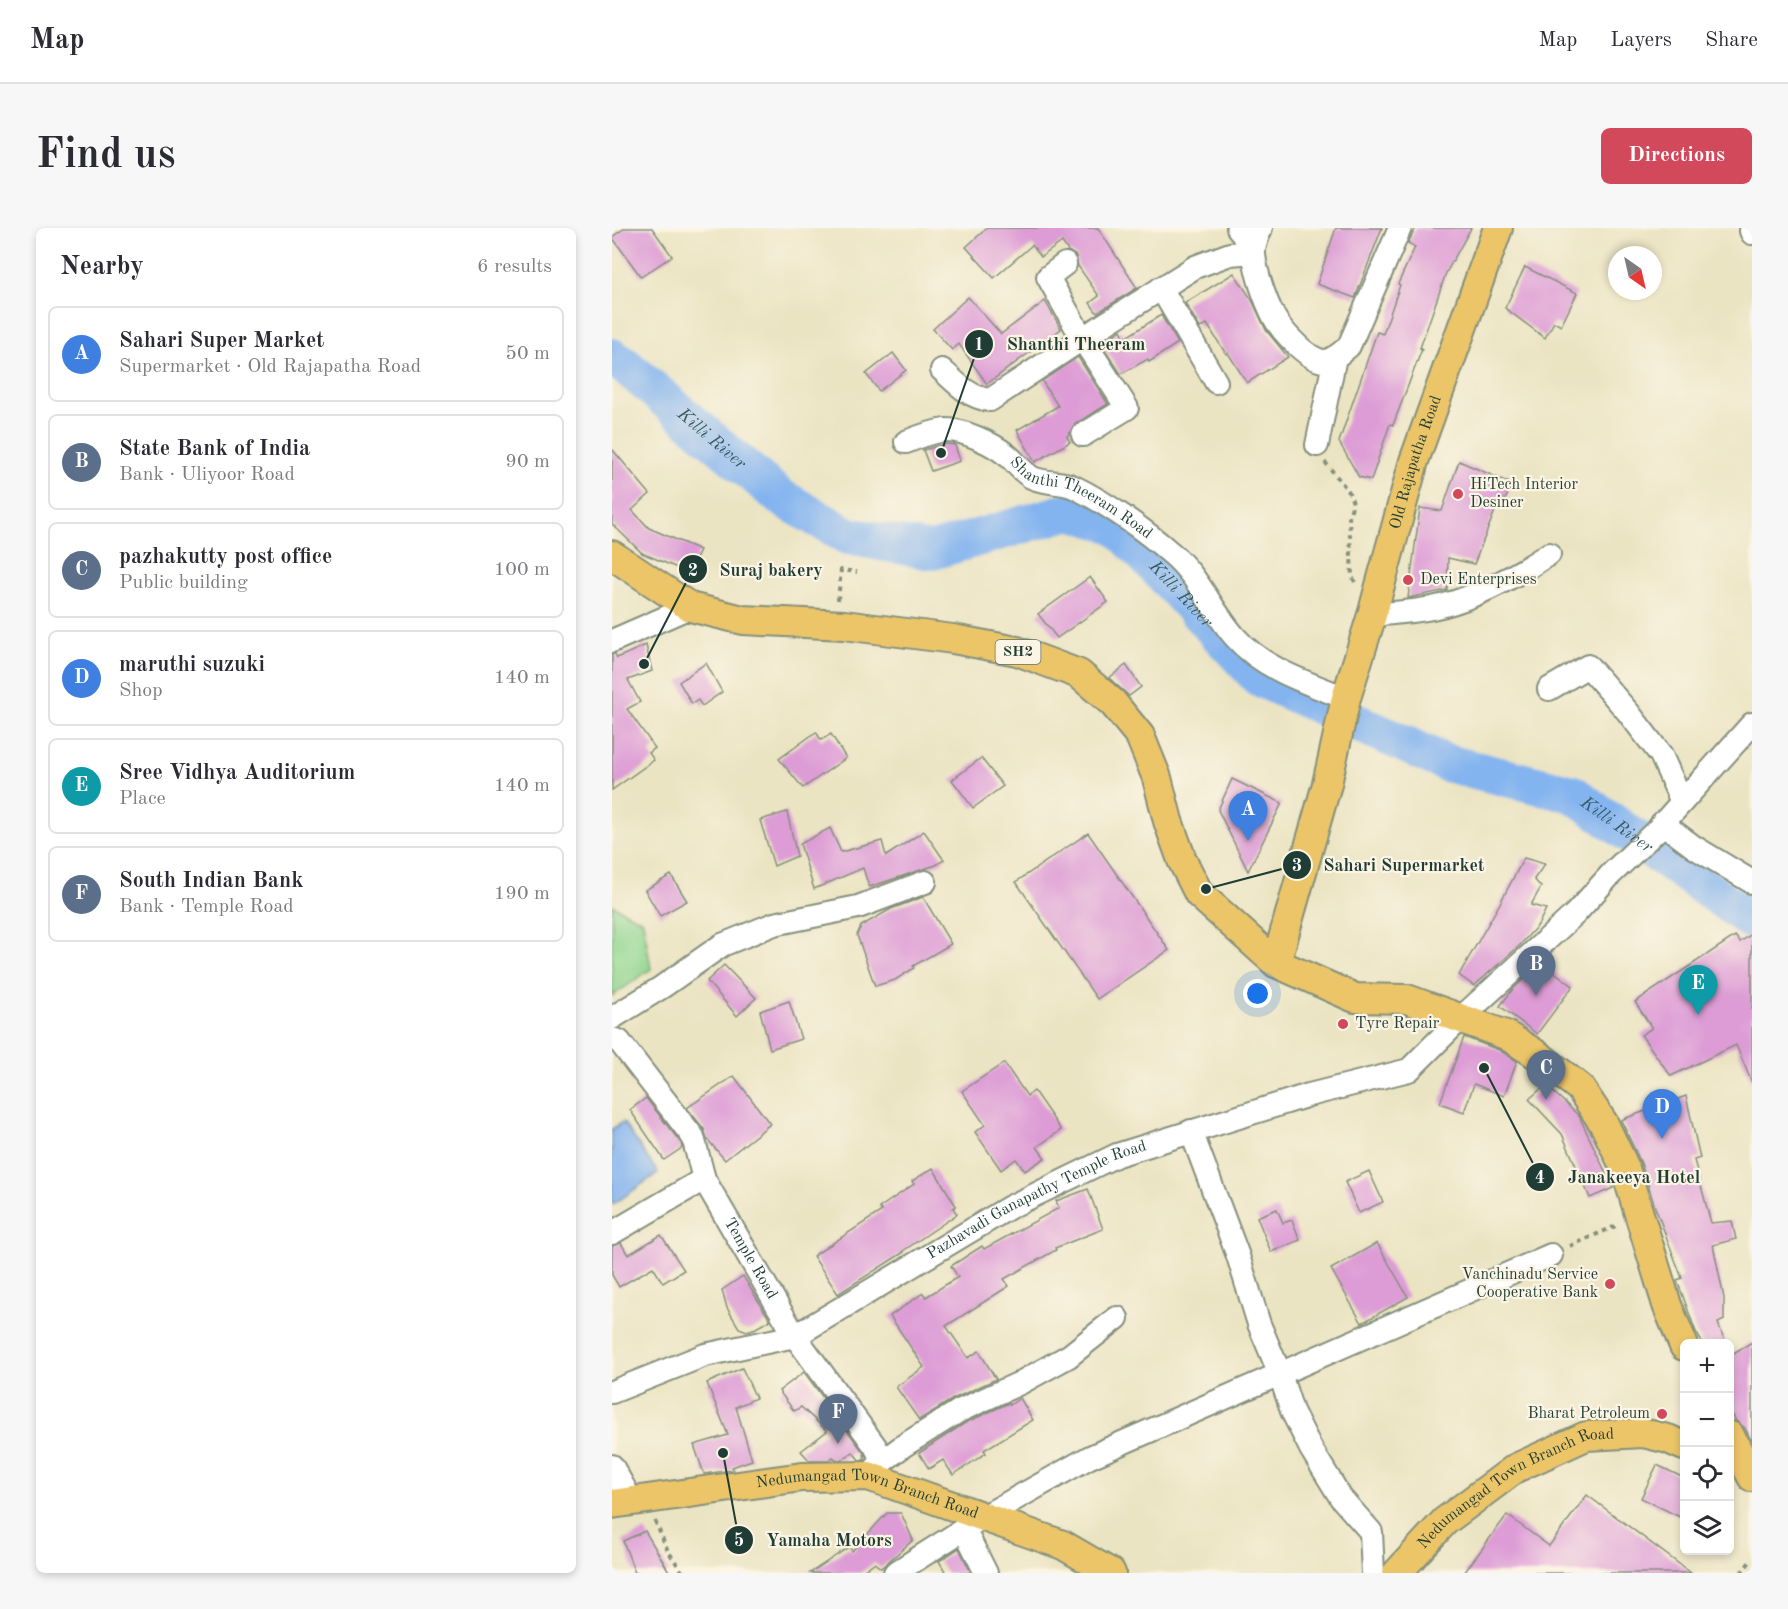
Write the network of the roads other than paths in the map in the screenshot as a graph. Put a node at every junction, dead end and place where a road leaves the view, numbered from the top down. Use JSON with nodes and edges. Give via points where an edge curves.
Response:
{"nodes":[{"id":1,"x":1238,"y":228,"type":"edge"},
{"id":2,"x":1261,"y":228,"type":"edge"},
{"id":3,"x":1400,"y":228,"type":"edge"},
{"id":4,"x":1498,"y":228,"type":"edge"},
{"id":5,"x":1254,"y":252,"type":"junction"},
{"id":6,"x":1065,"y":264,"type":"dead end"},
{"id":7,"x":1161,"y":288,"type":"junction"},
{"id":8,"x":1083,"y":338,"type":"junction"},
{"id":9,"x":1335,"y":357,"type":"junction"},
{"id":10,"x":942,"y":370,"type":"dead end"},
{"id":11,"x":1216,"y":382,"type":"dead end"},
{"id":12,"x":1083,"y":435,"type":"dead end"},
{"id":13,"x":906,"y":442,"type":"dead end"},
{"id":14,"x":1317,"y":445,"type":"road end"},
{"id":15,"x":1549,"y":554,"type":"dead end"},
{"id":16,"x":612,"y":555,"type":"edge"},
{"id":17,"x":690,"y":607,"type":"junction"},
{"id":18,"x":1372,"y":615,"type":"junction"},
{"id":19,"x":612,"y":641,"type":"edge"},
{"id":20,"x":1549,"y":688,"type":"dead end"},
{"id":21,"x":1346,"y":699,"type":"junction"},
{"id":22,"x":1752,"y":724,"type":"edge"},
{"id":23,"x":1682,"y":802,"type":"junction"},
{"id":24,"x":1660,"y":827,"type":"junction"},
{"id":25,"x":926,"y":882,"type":"dead end"},
{"id":26,"x":1752,"y":882,"type":"edge"},
{"id":27,"x":1276,"y":963,"type":"junction"},
{"id":28,"x":612,"y":1018,"type":"edge"},
{"id":29,"x":1461,"y":1018,"type":"junction"},
{"id":30,"x":612,"y":1039,"type":"edge"},
{"id":31,"x":1191,"y":1131,"type":"junction"},
{"id":32,"x":704,"y":1179,"type":"junction"},
{"id":33,"x":612,"y":1233,"type":"edge"},
{"id":34,"x":1551,"y":1255,"type":"road end"},
{"id":35,"x":1117,"y":1318,"type":"dead end"},
{"id":36,"x":795,"y":1336,"type":"junction"},
{"id":37,"x":1681,"y":1339,"type":"edge"},
{"id":38,"x":1280,"y":1374,"type":"junction"},
{"id":39,"x":612,"y":1392,"type":"edge"},
{"id":40,"x":1734,"y":1443,"type":"edge"},
{"id":41,"x":1680,"y":1444,"type":"edge"},
{"id":42,"x":612,"y":1466,"type":"edge"},
{"id":43,"x":875,"y":1468,"type":"junction"},
{"id":44,"x":1752,"y":1477,"type":"edge"},
{"id":45,"x":1734,"y":1481,"type":"edge"},
{"id":46,"x":1752,"y":1495,"type":"edge"},
{"id":47,"x":629,"y":1501,"type":"edge"},
{"id":48,"x":974,"y":1523,"type":"junction"},
{"id":49,"x":895,"y":1573,"type":"edge"},
{"id":50,"x":986,"y":1573,"type":"edge"},
{"id":51,"x":1111,"y":1573,"type":"edge"},
{"id":52,"x":1373,"y":1573,"type":"edge"},
{"id":53,"x":1397,"y":1573,"type":"edge"}],
"edges":[{"from":1,"to":5,"type":"street"},
{"from":2,"to":5,"type":"street"},
{"from":3,"to":9,"type":"street","via":[[1349,346]]},
{"from":4,"to":18,"type":"main road","name":"Old Rajapatha Road","via":[[1414,461]]},
{"from":5,"to":7,"type":"street","via":[[1230,254],[1195,267]]},
{"from":5,"to":9,"type":"street","via":[[1274,317],[1309,356],[1325,361]]},
{"from":6,"to":8,"type":"street","via":[[1047,277]]},
{"from":7,"to":8,"type":"street"},
{"from":7,"to":11,"type":"street"},
{"from":8,"to":10,"type":"street","via":[[990,400],[979,399],[964,390]]},
{"from":8,"to":12,"type":"street","via":[[1127,408]]},
{"from":9,"to":14,"type":"street"},
{"from":13,"to":21,"type":"street","name":"Shanthi Theeram Road","via":[[946,430],[960,433],[996,447],[1029,476],[1072,486],[1103,504],[1173,554],[1235,638],[1279,670]]},
{"from":15,"to":18,"type":"street","via":[[1466,599],[1431,609]]},
{"from":16,"to":17,"type":"main road","number":"SH2"},
{"from":17,"to":19,"type":"street"},
{"from":17,"to":27,"type":"main road","number":"SH2","via":[[743,620],[835,625],[953,639],[1017,651],[1079,674],[1113,703],[1140,736],[1182,860],[1199,894]]},
{"from":18,"to":21,"type":"main road","name":"Old Rajapatha Road"},
{"from":20,"to":23,"type":"street","via":[[1588,666],[1661,756]]},
{"from":21,"to":27,"type":"main road","name":"Old Rajapatha Road","via":[[1327,784]]},
{"from":22,"to":23,"type":"street","name":"Pazhavadi Ganapathy Temple Road"},
{"from":23,"to":24,"type":"street","name":"Pazhavadi Ganapathy Temple Road"},
{"from":24,"to":26,"type":"street"},
{"from":24,"to":29,"type":"street","name":"Pazhavadi Ganapathy Temple Road","via":[[1575,914]]},
{"from":25,"to":28,"type":"street","via":[[858,907],[774,924],[722,945]]},
{"from":27,"to":29,"type":"main road","number":"SH2","via":[[1355,998],[1407,999]]},
{"from":29,"to":31,"type":"street","name":"Pazhavadi Ganapathy Temple Road","via":[[1409,1070]]},
{"from":29,"to":37,"type":"main road","number":"SH2","via":[[1506,1035],[1580,1088],[1604,1124],[1625,1168]]},
{"from":30,"to":32,"type":"street","name":"Temple Road","via":[[619,1041],[693,1137]]},
{"from":31,"to":36,"type":"street","name":"Pazhavadi Ganapathy Temple Road","via":[[1117,1155],[1011,1207]]},
{"from":31,"to":38,"type":"street"},
{"from":32,"to":33,"type":"street"},
{"from":32,"to":36,"type":"street","name":"Temple Road"},
{"from":34,"to":38,"type":"street"},
{"from":35,"to":43,"type":"street","via":[[1069,1356],[959,1411]]},
{"from":36,"to":39,"type":"street","name":"Pazhavadi Ganapathy Temple Road","via":[[705,1355]]},
{"from":36,"to":43,"type":"street","name":"Temple Road","via":[[875,1446]]},
{"from":38,"to":48,"type":"street","via":[[1090,1457]]},
{"from":38,"to":52,"type":"street","via":[[1292,1411],[1311,1449],[1341,1498],[1371,1532]]},
{"from":40,"to":44,"type":"main road"},
{"from":41,"to":53,"type":"main road","name":"Nedumangad Town Branch Road","via":[[1644,1433],[1586,1436],[1516,1468],[1445,1521]]},
{"from":42,"to":47,"type":"street"},
{"from":43,"to":47,"type":"main road","name":"Nedumangad Town Branch Road"},
{"from":43,"to":48,"type":"main road","name":"Nedumangad Town Branch Road"},
{"from":45,"to":46,"type":"main road"},
{"from":48,"to":49,"type":"street"},
{"from":48,"to":50,"type":"street"},
{"from":48,"to":51,"type":"main road","name":"Nedumangad Town Branch Road","via":[[1063,1545]]}]}
